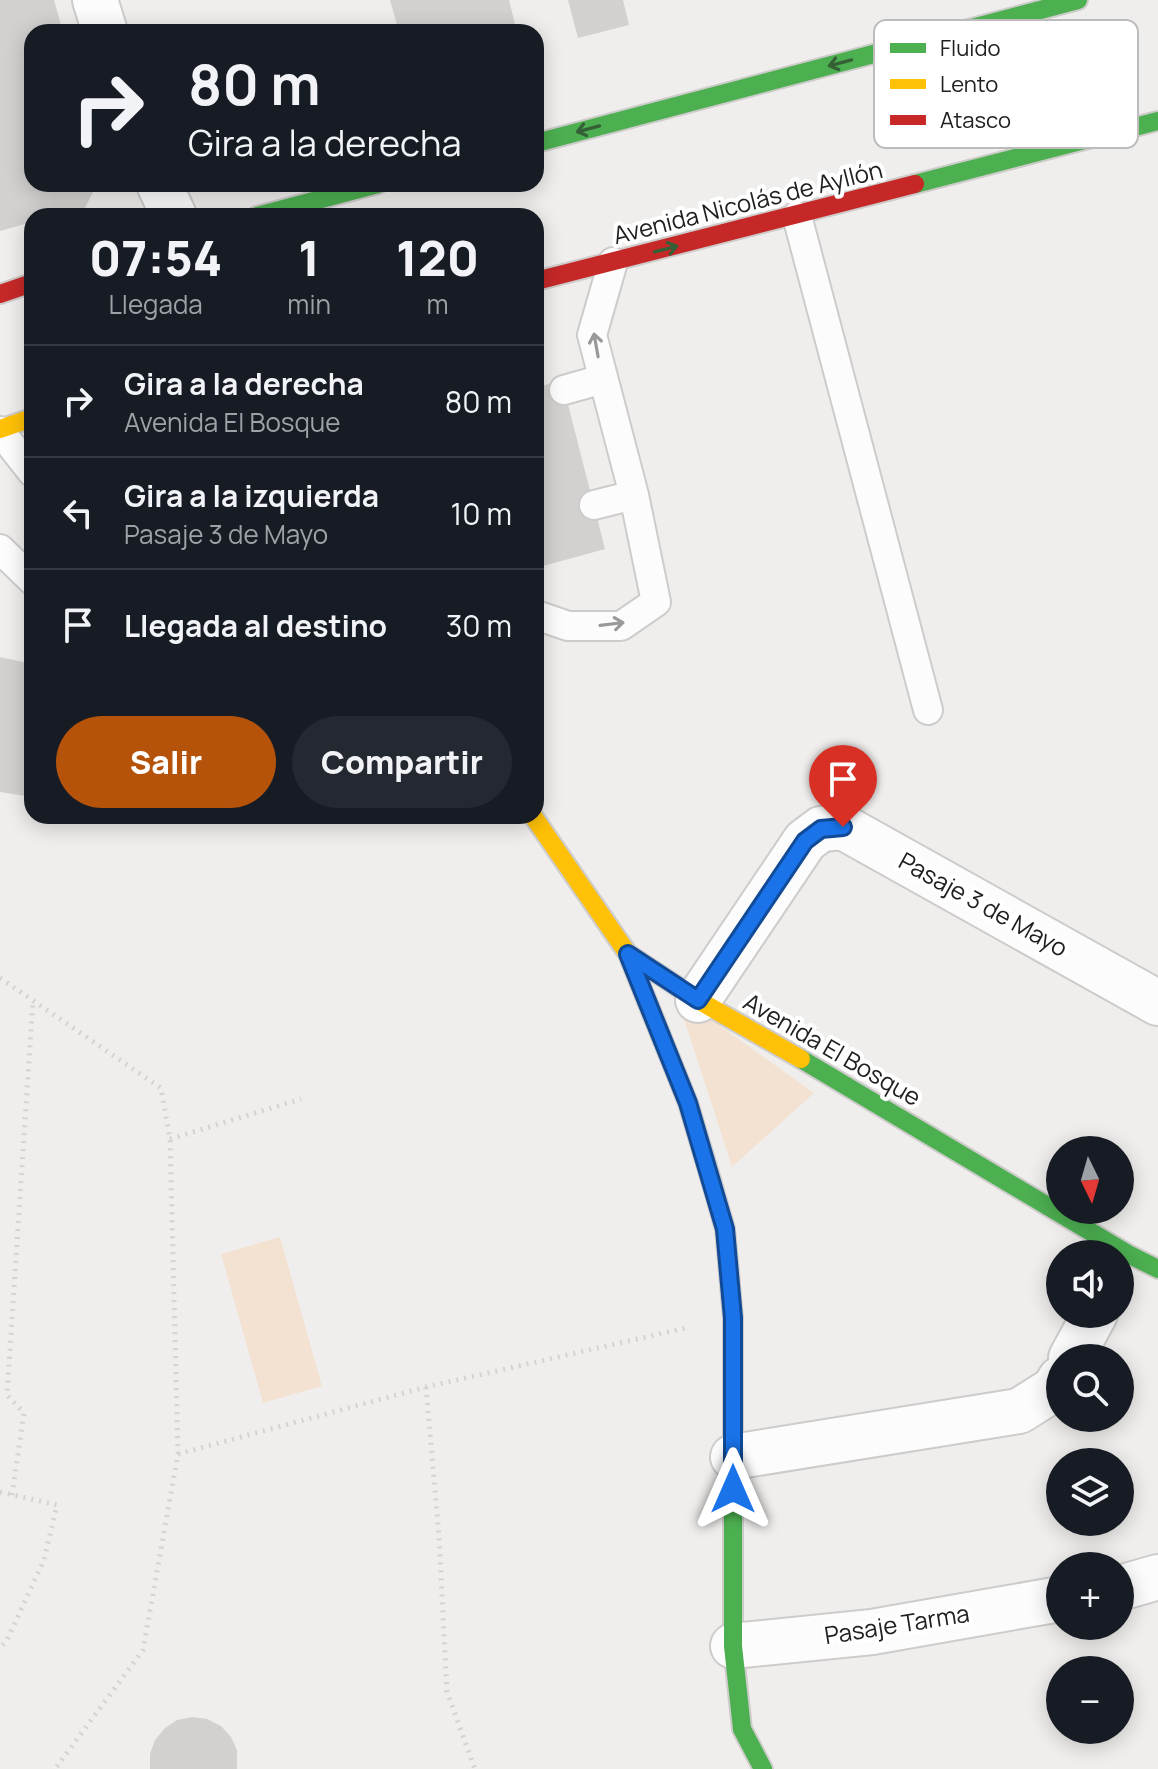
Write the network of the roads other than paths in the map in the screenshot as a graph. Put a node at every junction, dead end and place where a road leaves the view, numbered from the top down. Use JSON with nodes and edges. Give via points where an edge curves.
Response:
{"nodes":[{"id":1,"x":95,"y":0,"type":"edge"},
{"id":2,"x":1078,"y":0,"type":"edge"},
{"id":3,"x":1002,"y":20,"type":"edge"},
{"id":4,"x":102,"y":24,"type":"edge"},
{"id":5,"x":874,"y":54,"type":"edge"},
{"id":6,"x":1158,"y":123,"type":"edge"},
{"id":7,"x":1138,"y":128,"type":"edge"},
{"id":8,"x":544,"y":141,"type":"edge"},
{"id":9,"x":1061,"y":148,"type":"edge"},
{"id":10,"x":348,"y":192,"type":"edge"},
{"id":11,"x":287,"y":208,"type":"edge"},
{"id":12,"x":797,"y":216,"type":"junction"},
{"id":13,"x":613,"y":262,"type":"junction"},
{"id":14,"x":544,"y":279,"type":"edge"},
{"id":15,"x":24,"y":286,"type":"edge"},
{"id":16,"x":0,"y":294,"type":"edge"},
{"id":17,"x":603,"y":379,"type":"junction"},
{"id":18,"x":564,"y":390,"type":"dead end"},
{"id":19,"x":24,"y":421,"type":"edge"},
{"id":20,"x":0,"y":430,"type":"edge"},
{"id":21,"x":24,"y":462,"type":"edge"},
{"id":22,"x":634,"y":495,"type":"junction"},
{"id":23,"x":594,"y":505,"type":"dead end"},
{"id":24,"x":0,"y":549,"type":"edge"},
{"id":25,"x":24,"y":572,"type":"edge"},
{"id":26,"x":544,"y":618,"type":"edge"},
{"id":27,"x":928,"y":710,"type":"dead end"},
{"id":28,"x":539,"y":824,"type":"edge"},
{"id":29,"x":628,"y":954,"type":"junction"},
{"id":30,"x":698,"y":1000,"type":"junction"},
{"id":31,"x":1158,"y":1003,"type":"edge"},
{"id":32,"x":1135,"y":1264,"type":"edge"},
{"id":33,"x":1046,"y":1394,"type":"edge"},
{"id":34,"x":733,"y":1457,"type":"junction"},
{"id":35,"x":1158,"y":1577,"type":"edge"},
{"id":36,"x":1134,"y":1584,"type":"edge"},
{"id":37,"x":1046,"y":1601,"type":"edge"},
{"id":38,"x":733,"y":1646,"type":"junction"},
{"id":39,"x":763,"y":1769,"type":"edge"}],
"edges":[{"from":1,"to":4,"type":"street"},
{"from":2,"to":3,"type":"street","one_way":true},
{"from":5,"to":8,"type":"street","one_way":true},
{"from":6,"to":7,"type":"street","name":"Avenida Nicolás de Ayllón"},
{"from":9,"to":12,"type":"street","name":"Avenida Nicolás de Ayllón"},
{"from":10,"to":11,"type":"street"},
{"from":13,"to":12,"type":"street","name":"Avenida Nicolás de Ayllón","one_way":true},
{"from":12,"to":27,"type":"lane"},
{"from":13,"to":14,"type":"street","name":"Avenida Nicolás de Ayllón"},
{"from":17,"to":13,"type":"lane","one_way":true,"via":[[592,335]]},
{"from":15,"to":16,"type":"street"},
{"from":17,"to":18,"type":"lane"},
{"from":17,"to":22,"type":"lane"},
{"from":19,"to":20,"type":"street"},
{"from":20,"to":21,"type":"lane"},
{"from":22,"to":23,"type":"lane"},
{"from":26,"to":22,"type":"lane","one_way":true,"via":[[568,626],[621,626],[656,602]]},
{"from":24,"to":25,"type":"lane"},
{"from":28,"to":29,"type":"street","name":"Avenida El Bosque"},
{"from":29,"to":30,"type":"street","name":"Avenida El Bosque"},
{"from":29,"to":34,"type":"street","via":[[688,1103],[725,1229],[733,1318]]},
{"from":30,"to":31,"type":"street","name":"Pasaje 3 de Mayo","via":[[805,841],[821,829],[843,827]]},
{"from":30,"to":32,"type":"street","name":"Avenida El Bosque","via":[[886,1108]]},
{"from":33,"to":34,"type":"street","via":[[1019,1411]]},
{"from":34,"to":38,"type":"street"},
{"from":35,"to":36,"type":"street"},
{"from":37,"to":38,"type":"street","name":"Pasaje Tarma","via":[[872,1632]]},
{"from":38,"to":39,"type":"street","via":[[742,1729]]}]}
